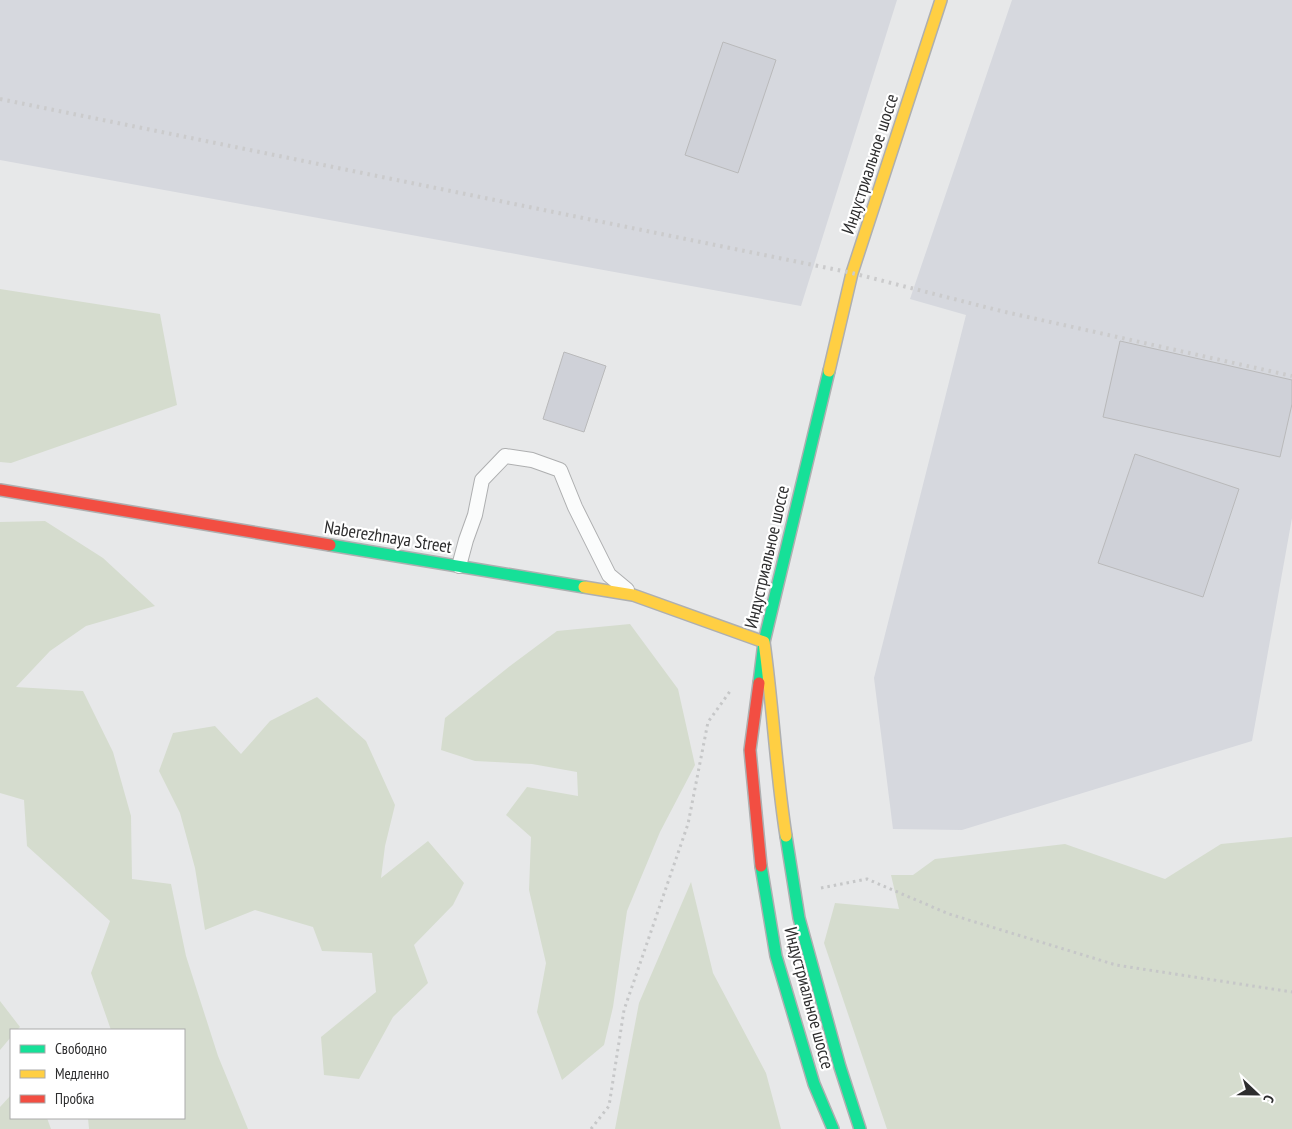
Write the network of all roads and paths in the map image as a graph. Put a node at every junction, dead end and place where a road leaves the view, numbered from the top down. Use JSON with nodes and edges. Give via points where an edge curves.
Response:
{"nodes":[{"id":1,"x":941,"y":0,"type":"edge"},
{"id":2,"x":0,"y":490,"type":"edge"},
{"id":3,"x":459,"y":566,"type":"junction"},
{"id":4,"x":633,"y":595,"type":"junction"},
{"id":5,"x":764,"y":642,"type":"junction"},
{"id":6,"x":736,"y":682,"type":"dead end"},
{"id":7,"x":795,"y":892,"type":"junction"},
{"id":8,"x":1292,"y":992,"type":"edge"},
{"id":9,"x":591,"y":1129,"type":"edge"},
{"id":10,"x":833,"y":1129,"type":"edge"},
{"id":11,"x":860,"y":1129,"type":"edge"}],
"edges":[{"from":1,"to":5,"type":"street","name":"Индустриальное шоссе","via":[[852,273]]},
{"from":2,"to":3,"type":"street","name":"Naberezhnaya Street"},
{"from":3,"to":4,"type":"street","name":"Naberezhnaya Street"},
{"from":3,"to":4,"type":"lane","via":[[475,516],[482,480],[505,456],[532,460],[560,470],[609,575]]},
{"from":4,"to":5,"type":"street","name":"Naberezhnaya Street"},
{"from":5,"to":7,"type":"street","via":[[780,797]]},
{"from":5,"to":10,"type":"street","name":"Индустриальное шоссе","via":[[750,750],[759,854],[776,956],[814,1084]]},
{"from":6,"to":9,"type":"path","via":[[708,722],[688,824],[624,1010],[609,1106]]},
{"from":7,"to":8,"type":"path","via":[[867,879],[949,914],[1116,964]]},
{"from":7,"to":11,"type":"street","via":[[840,1067]]}]}
